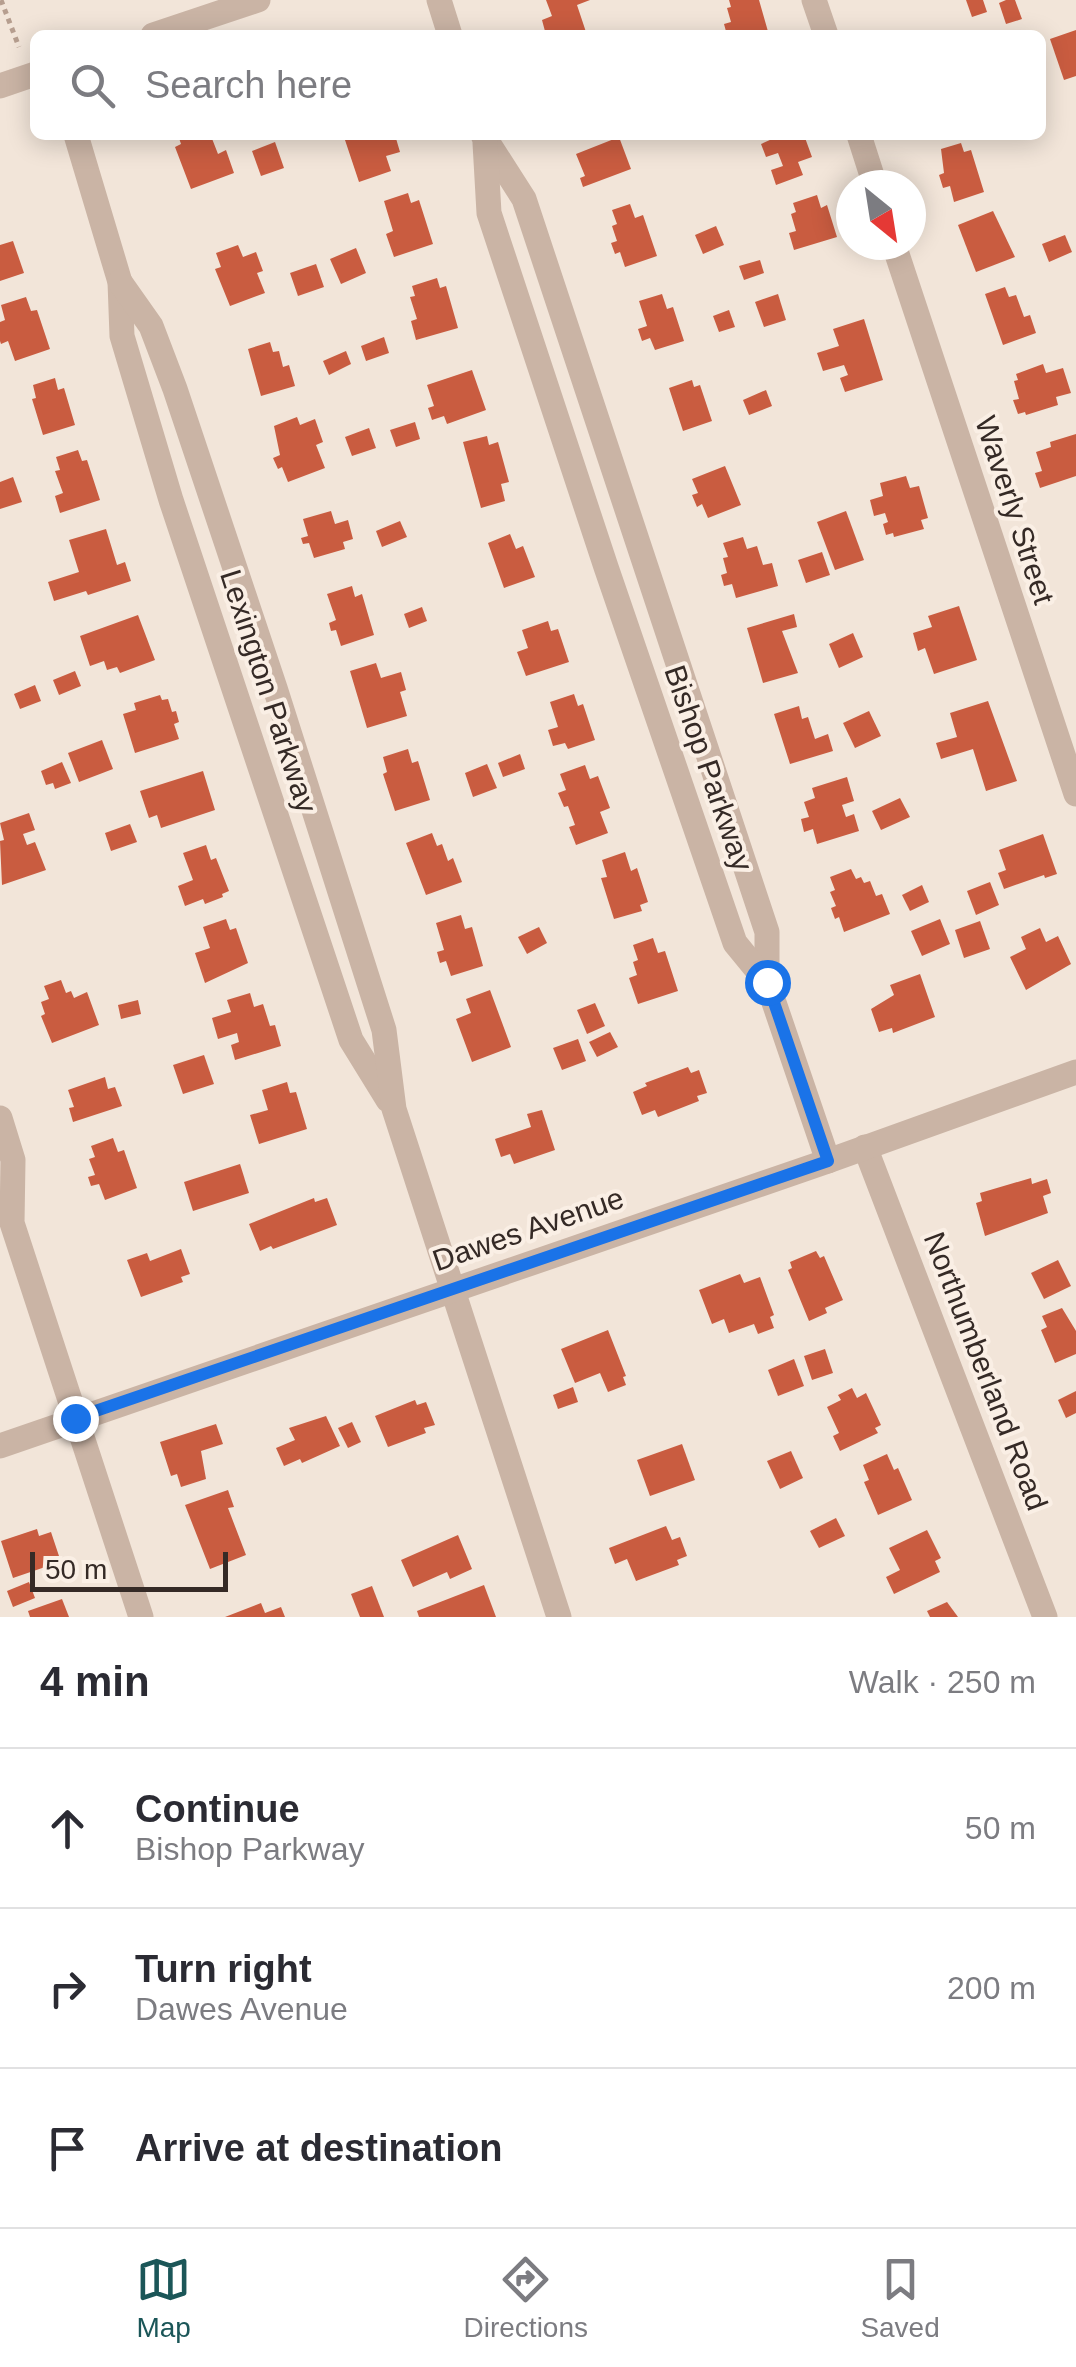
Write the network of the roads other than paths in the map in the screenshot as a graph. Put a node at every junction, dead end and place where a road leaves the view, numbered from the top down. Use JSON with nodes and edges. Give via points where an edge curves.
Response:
{"nodes":[{"id":1,"x":258,"y":0,"type":"edge"},
{"id":2,"x":438,"y":0,"type":"edge"},
{"id":3,"x":814,"y":0,"type":"edge"},
{"id":4,"x":168,"y":30,"type":"edge"},
{"id":5,"x":448,"y":30,"type":"edge"},
{"id":6,"x":824,"y":30,"type":"edge"},
{"id":7,"x":30,"y":76,"type":"edge"},
{"id":8,"x":0,"y":86,"type":"edge"},
{"id":9,"x":77,"y":140,"type":"edge"},
{"id":10,"x":484,"y":140,"type":"edge"},
{"id":11,"x":487,"y":140,"type":"edge"},
{"id":12,"x":860,"y":140,"type":"edge"},
{"id":13,"x":870,"y":170,"type":"edge"},
{"id":14,"x":899,"y":260,"type":"edge"},
{"id":15,"x":120,"y":282,"type":"junction"},
{"id":16,"x":642,"y":555,"type":"junction"},
{"id":17,"x":606,"y":567,"type":"junction"},
{"id":18,"x":275,"y":688,"type":"junction"},
{"id":19,"x":237,"y":702,"type":"junction"},
{"id":20,"x":1076,"y":794,"type":"edge"},
{"id":21,"x":767,"y":982,"type":"junction"},
{"id":22,"x":1076,"y":1072,"type":"edge"},
{"id":23,"x":394,"y":1108,"type":"junction"},
{"id":24,"x":0,"y":1118,"type":"edge"},
{"id":25,"x":866,"y":1147,"type":"junction"},
{"id":26,"x":828,"y":1161,"type":"junction"},
{"id":27,"x":6,"y":1216,"type":"edge"},
{"id":28,"x":454,"y":1288,"type":"junction"},
{"id":29,"x":75,"y":1418,"type":"junction"},
{"id":30,"x":0,"y":1446,"type":"edge"},
{"id":31,"x":141,"y":1617,"type":"edge"},
{"id":32,"x":559,"y":1617,"type":"edge"},
{"id":33,"x":1045,"y":1617,"type":"edge"}],
"edges":[{"from":1,"to":4,"type":"street"},
{"from":2,"to":5,"type":"street"},
{"from":3,"to":6,"type":"street"},
{"from":7,"to":8,"type":"street"},
{"from":9,"to":15,"type":"street","name":"Lexington Parkway"},
{"from":10,"to":17,"type":"street","name":"Bishop Parkway","via":[[489,214]]},
{"from":11,"to":16,"type":"street","name":"Bishop Parkway","via":[[524,199]]},
{"from":12,"to":13,"type":"street"},
{"from":14,"to":20,"type":"street","name":"Waverly Street"},
{"from":15,"to":18,"type":"street","name":"Lexington Parkway","via":[[151,326]]},
{"from":15,"to":19,"type":"street","name":"Lexington Parkway","via":[[122,336]]},
{"from":16,"to":17,"type":"street"},
{"from":16,"to":21,"type":"street","name":"Bishop Parkway","via":[[767,932]]},
{"from":17,"to":21,"type":"street","name":"Bishop Parkway","via":[[735,943]]},
{"from":18,"to":19,"type":"street"},
{"from":18,"to":23,"type":"street","name":"Lexington Parkway","via":[[384,1030]]},
{"from":19,"to":23,"type":"street","name":"Lexington Parkway","via":[[351,1040]]},
{"from":21,"to":26,"type":"street","name":"Bishop Parkway"},
{"from":22,"to":25,"type":"street","name":"Dawes Avenue"},
{"from":23,"to":28,"type":"street","name":"Lexington Parkway"},
{"from":24,"to":27,"type":"street","via":[[14,1160]]},
{"from":25,"to":26,"type":"street","name":"Dawes Avenue"},
{"from":25,"to":33,"type":"street","name":"Northumberland Road"},
{"from":26,"to":28,"type":"street","name":"Dawes Avenue"},
{"from":27,"to":29,"type":"street"},
{"from":28,"to":29,"type":"street","name":"Dawes Avenue"},
{"from":28,"to":32,"type":"street","name":"Lexington Parkway"},
{"from":29,"to":30,"type":"street","name":"Dawes Avenue"},
{"from":29,"to":31,"type":"street"}]}
